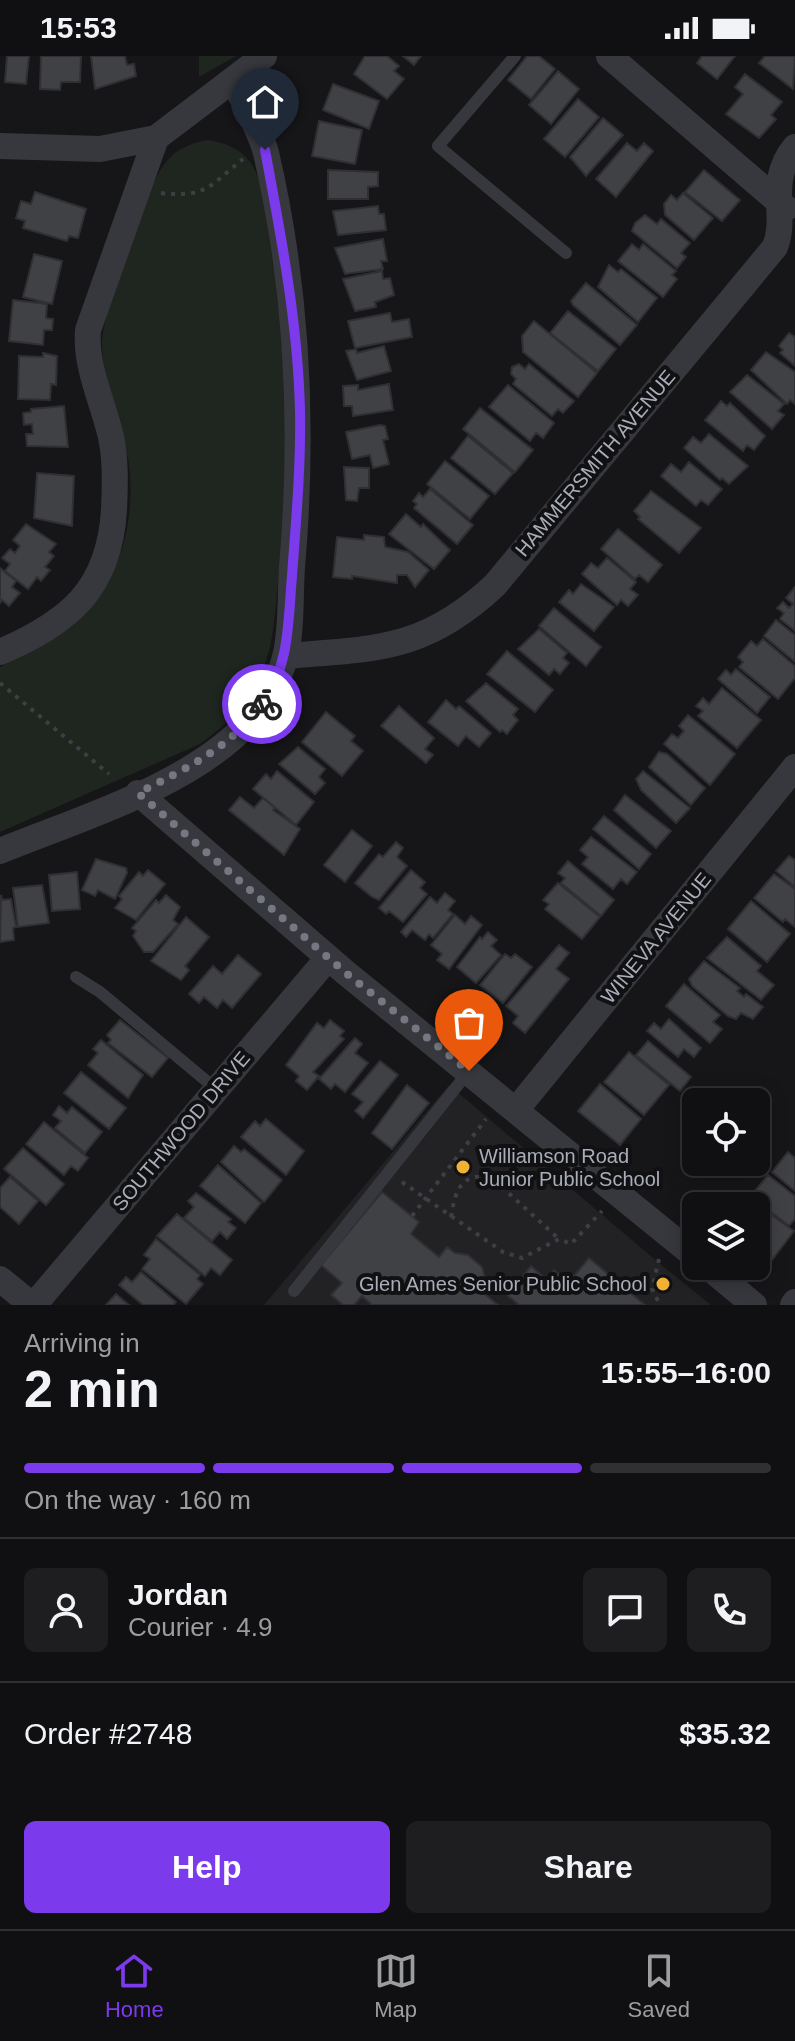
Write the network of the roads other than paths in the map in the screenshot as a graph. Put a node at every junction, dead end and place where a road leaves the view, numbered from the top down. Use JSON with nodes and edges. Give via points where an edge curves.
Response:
{"nodes":[{"id":1,"x":264,"y":56,"type":"edge"},
{"id":2,"x":515,"y":56,"type":"edge"},
{"id":3,"x":609,"y":56,"type":"edge"},
{"id":4,"x":234,"y":81,"type":"junction"},
{"id":5,"x":156,"y":138,"type":"junction"},
{"id":6,"x":0,"y":146,"type":"edge"},
{"id":7,"x":795,"y":147,"type":"edge"},
{"id":8,"x":786,"y":208,"type":"edge"},
{"id":9,"x":566,"y":253,"type":"dead end"},
{"id":10,"x":0,"y":652,"type":"edge"},
{"id":11,"x":285,"y":656,"type":"junction"},
{"id":12,"x":795,"y":767,"type":"edge"},
{"id":13,"x":138,"y":793,"type":"junction"},
{"id":14,"x":0,"y":851,"type":"edge"},
{"id":15,"x":328,"y":958,"type":"junction"},
{"id":16,"x":76,"y":977,"type":"dead end"},
{"id":17,"x":469,"y":1071,"type":"junction"},
{"id":18,"x":216,"y":1089,"type":"junction"},
{"id":19,"x":505,"y":1110,"type":"junction"},
{"id":20,"x":682,"y":1246,"type":"edge"},
{"id":21,"x":0,"y":1279,"type":"edge"},
{"id":22,"x":724,"y":1280,"type":"edge"},
{"id":23,"x":294,"y":1291,"type":"dead end"},
{"id":24,"x":33,"y":1305,"type":"edge"},
{"id":25,"x":754,"y":1305,"type":"edge"}],
"edges":[{"from":1,"to":4,"type":"street"},
{"from":2,"to":9,"type":"lane","via":[[438,146]]},
{"from":3,"to":8,"type":"street"},
{"from":4,"to":5,"type":"street"},
{"from":4,"to":11,"type":"street","via":[[265,150],[294,334],[300,410],[298,496]]},
{"from":5,"to":6,"type":"street","via":[[100,149]]},
{"from":5,"to":10,"type":"street","via":[[88,330],[89,358],[111,438],[116,480],[104,566],[66,616]]},
{"from":7,"to":8,"type":"street","name":"HAMMERSMITH AVENUE","via":[[786,158]]},
{"from":8,"to":11,"type":"street","name":"HAMMERSMITH AVENUE","via":[[775,247],[475,604],[409,641],[366,651]]},
{"from":11,"to":13,"type":"street","via":[[272,691],[247,725],[205,759]]},
{"from":12,"to":19,"type":"street","name":"WINEVA AVENUE"},
{"from":13,"to":14,"type":"street"},
{"from":13,"to":15,"type":"street"},
{"from":15,"to":17,"type":"street"},
{"from":15,"to":18,"type":"street","name":"SOUTHWOOD DRIVE"},
{"from":16,"to":18,"type":"lane"},
{"from":17,"to":19,"type":"street"},
{"from":17,"to":23,"type":"lane"},
{"from":18,"to":24,"type":"street","name":"SOUTHWOOD DRIVE"},
{"from":19,"to":20,"type":"street"},
{"from":21,"to":24,"type":"street"},
{"from":22,"to":25,"type":"street"}]}
